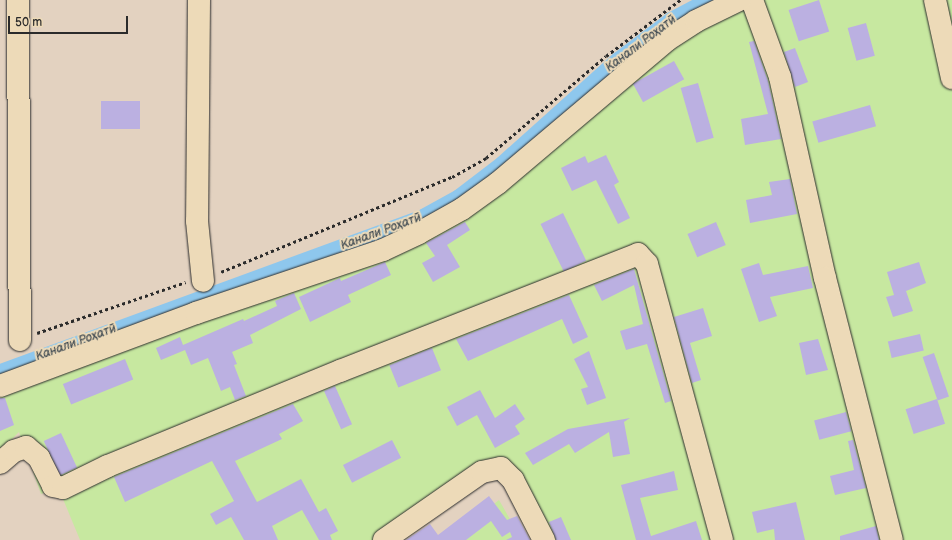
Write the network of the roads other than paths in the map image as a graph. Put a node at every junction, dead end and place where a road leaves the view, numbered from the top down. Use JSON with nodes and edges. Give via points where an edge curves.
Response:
{"nodes":[{"id":1,"x":18,"y":0,"type":"edge"},
{"id":2,"x":199,"y":0,"type":"edge"},
{"id":3,"x":739,"y":0,"type":"edge"},
{"id":4,"x":752,"y":0,"type":"edge"},
{"id":5,"x":935,"y":0,"type":"edge"},
{"id":6,"x":952,"y":78,"type":"edge"},
{"id":7,"x":203,"y":281,"type":"road end"},
{"id":8,"x":20,"y":340,"type":"road end"},
{"id":9,"x":0,"y":386,"type":"edge"},
{"id":10,"x":0,"y":463,"type":"edge"},
{"id":11,"x":384,"y":540,"type":"edge"},
{"id":12,"x":544,"y":540,"type":"edge"},
{"id":13,"x":722,"y":540,"type":"edge"},
{"id":14,"x":892,"y":540,"type":"edge"}],
"edges":[{"from":1,"to":8,"type":"lane"},
{"from":2,"to":7,"type":"lane","via":[[197,221]]},
{"from":3,"to":9,"type":"lane","via":[[696,21],[667,40],[498,183],[462,209],[419,233],[383,250],[196,313]]},
{"from":4,"to":14,"type":"lane","via":[[788,107],[825,278]]},
{"from":5,"to":6,"type":"lane"},
{"from":10,"to":13,"type":"lane","via":[[14,451],[26,447],[39,458],[53,486],[63,488],[333,374],[638,254],[645,258],[649,271]]},
{"from":11,"to":12,"type":"lane","via":[[482,472],[502,468],[513,480]]}]}
